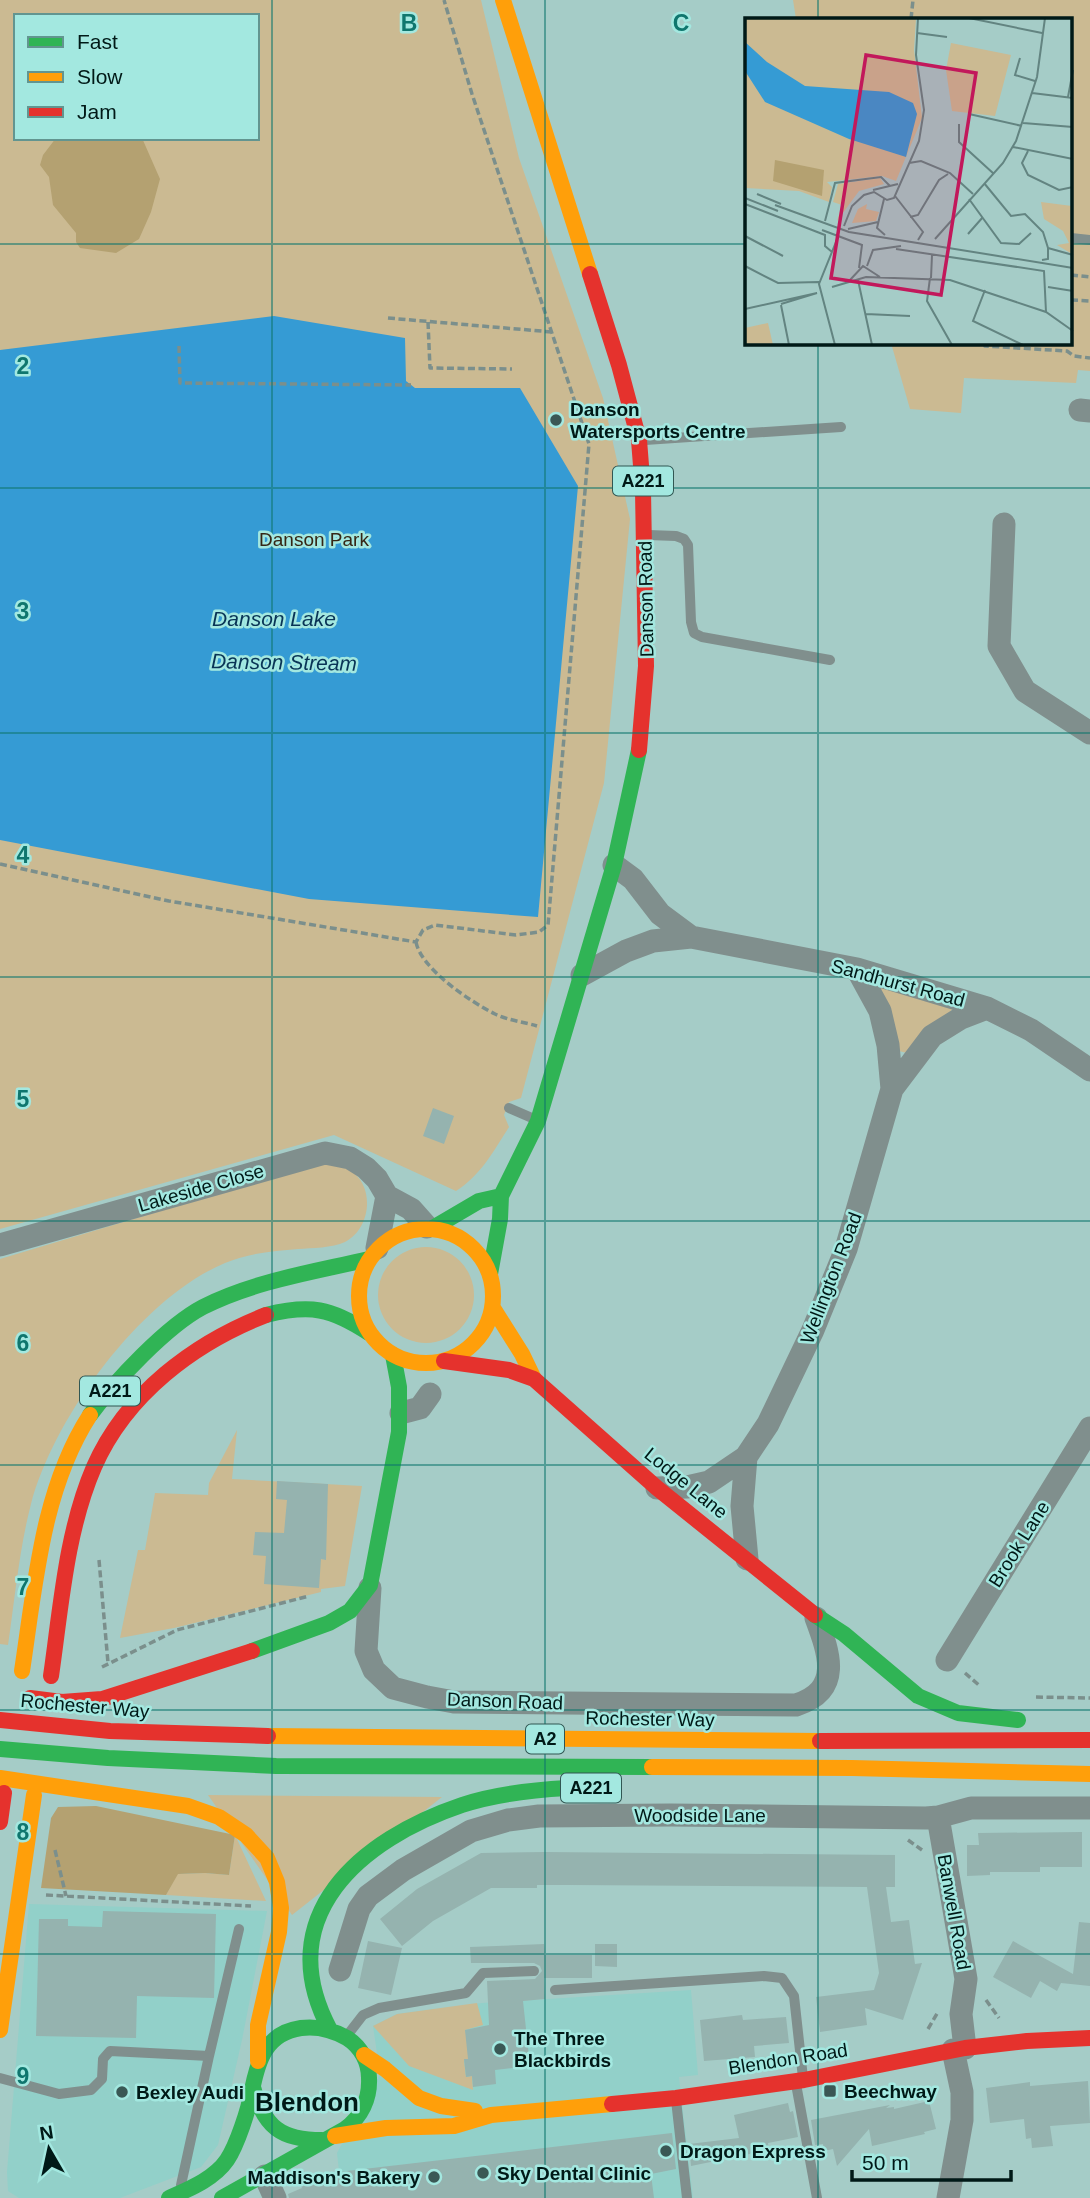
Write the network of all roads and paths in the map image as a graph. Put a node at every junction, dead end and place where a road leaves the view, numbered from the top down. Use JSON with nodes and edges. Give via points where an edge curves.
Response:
{"nodes":[{"id":1,"x":444,"y":0,"type":"edge"},
{"id":2,"x":503,"y":0,"type":"edge"},
{"id":3,"x":913,"y":0,"type":"edge"},
{"id":4,"x":911,"y":18,"type":"edge"},
{"id":5,"x":1072,"y":238,"type":"edge"},
{"id":6,"x":1090,"y":240,"type":"edge"},
{"id":7,"x":1072,"y":275,"type":"edge"},
{"id":8,"x":1090,"y":277,"type":"edge"},
{"id":9,"x":1072,"y":300,"type":"edge"},
{"id":10,"x":1090,"y":302,"type":"edge"},
{"id":11,"x":388,"y":318,"type":"dead end"},
{"id":12,"x":428,"y":322,"type":"junction"},
{"id":13,"x":552,"y":332,"type":"junction"},
{"id":14,"x":985,"y":345,"type":"edge"},
{"id":15,"x":179,"y":346,"type":"dead end"},
{"id":16,"x":1090,"y":358,"type":"edge"},
{"id":17,"x":512,"y":369,"type":"dead end"},
{"id":18,"x":411,"y":385,"type":"dead end"},
{"id":19,"x":841,"y":427,"type":"dead end"},
{"id":20,"x":639,"y":440,"type":"junction"},
{"id":21,"x":1004,"y":524,"type":"dead end"},
{"id":22,"x":645,"y":534,"type":"junction"},
{"id":23,"x":830,"y":660,"type":"dead end"},
{"id":24,"x":1090,"y":733,"type":"edge"},
{"id":25,"x":0,"y":864,"type":"edge"},
{"id":26,"x":614,"y":865,"type":"junction"},
{"id":27,"x":691,"y":937,"type":"junction"},
{"id":28,"x":416,"y":942,"type":"junction"},
{"id":29,"x":857,"y":970,"type":"junction"},
{"id":30,"x":582,"y":975,"type":"junction"},
{"id":31,"x":987,"y":1008,"type":"junction"},
{"id":32,"x":546,"y":1028,"type":"dead end"},
{"id":33,"x":1090,"y":1070,"type":"edge"},
{"id":34,"x":892,"y":1089,"type":"junction"},
{"id":35,"x":509,"y":1108,"type":"dead end"},
{"id":36,"x":538,"y":1121,"type":"junction"},
{"id":37,"x":387,"y":1196,"type":"junction"},
{"id":38,"x":501,"y":1196,"type":"junction"},
{"id":39,"x":430,"y":1228,"type":"junction"},
{"id":40,"x":0,"y":1245,"type":"edge"},
{"id":41,"x":373,"y":1254,"type":"junction"},
{"id":42,"x":490,"y":1274,"type":"junction"},
{"id":43,"x":492,"y":1308,"type":"junction"},
{"id":44,"x":369,"y":1333,"type":"junction"},
{"id":45,"x":393,"y":1355,"type":"junction"},
{"id":46,"x":444,"y":1361,"type":"junction"},
{"id":47,"x":534,"y":1380,"type":"junction"},
{"id":48,"x":430,"y":1394,"type":"dead end"},
{"id":49,"x":401,"y":1413,"type":"junction"},
{"id":50,"x":1090,"y":1428,"type":"edge"},
{"id":51,"x":746,"y":1457,"type":"junction"},
{"id":52,"x":657,"y":1488,"type":"junction"},
{"id":53,"x":98,"y":1556,"type":"dead end"},
{"id":54,"x":747,"y":1559,"type":"junction"},
{"id":55,"x":370,"y":1585,"type":"junction"},
{"id":56,"x":314,"y":1595,"type":"dead end"},
{"id":57,"x":815,"y":1615,"type":"junction"},
{"id":58,"x":947,"y":1660,"type":"dead end"},
{"id":59,"x":108,"y":1663,"type":"junction"},
{"id":60,"x":99,"y":1668,"type":"dead end"},
{"id":61,"x":22,"y":1671,"type":"dead end"},
{"id":62,"x":51,"y":1676,"type":"dead end"},
{"id":63,"x":12,"y":1696,"type":"dead end"},
{"id":64,"x":0,"y":1720,"type":"edge"},
{"id":65,"x":1034,"y":1722,"type":"dead end"},
{"id":66,"x":1090,"y":1741,"type":"edge"},
{"id":67,"x":0,"y":1749,"type":"edge"},
{"id":68,"x":1027,"y":1774,"type":"junction"},
{"id":69,"x":1090,"y":1774,"type":"edge"},
{"id":70,"x":2,"y":1785,"type":"edge"},
{"id":71,"x":871,"y":1785,"type":"dead end"},
{"id":72,"x":579,"y":1788,"type":"dead end"},
{"id":73,"x":34,"y":1795,"type":"dead end"},
{"id":74,"x":1090,"y":1808,"type":"edge"},
{"id":75,"x":938,"y":1818,"type":"junction"},
{"id":76,"x":0,"y":1822,"type":"edge"},
{"id":77,"x":900,"y":1835,"type":"dead end"},
{"id":78,"x":55,"y":1847,"type":"dead end"},
{"id":79,"x":923,"y":1854,"type":"dead end"},
{"id":80,"x":37,"y":1894,"type":"dead end"},
{"id":81,"x":66,"y":1896,"type":"junction"},
{"id":82,"x":281,"y":1908,"type":"junction"},
{"id":83,"x":239,"y":1928,"type":"dead end"},
{"id":84,"x":341,"y":1970,"type":"dead end"},
{"id":85,"x":534,"y":1971,"type":"dead end"},
{"id":86,"x":555,"y":1990,"type":"dead end"},
{"id":87,"x":984,"y":1993,"type":"dead end"},
{"id":88,"x":940,"y":2008,"type":"dead end"},
{"id":89,"x":999,"y":2018,"type":"dead end"},
{"id":90,"x":0,"y":2030,"type":"edge"},
{"id":91,"x":330,"y":2030,"type":"junction"},
{"id":92,"x":920,"y":2036,"type":"dead end"},
{"id":93,"x":345,"y":2038,"type":"junction"},
{"id":94,"x":1090,"y":2038,"type":"edge"},
{"id":95,"x":959,"y":2049,"type":"junction"},
{"id":96,"x":364,"y":2055,"type":"junction"},
{"id":97,"x":209,"y":2056,"type":"junction"},
{"id":98,"x":258,"y":2061,"type":"junction"},
{"id":99,"x":0,"y":2078,"type":"edge"},
{"id":100,"x":800,"y":2081,"type":"junction"},
{"id":101,"x":253,"y":2088,"type":"junction"},
{"id":102,"x":676,"y":2098,"type":"junction"},
{"id":103,"x":491,"y":2115,"type":"junction"},
{"id":104,"x":329,"y":2138,"type":"junction"},
{"id":105,"x":265,"y":2176,"type":"junction"},
{"id":106,"x":174,"y":2196,"type":"edge"},
{"id":107,"x":222,"y":2198,"type":"edge"},
{"id":108,"x":275,"y":2198,"type":"edge"},
{"id":109,"x":687,"y":2198,"type":"edge"},
{"id":110,"x":817,"y":2198,"type":"edge"},
{"id":111,"x":948,"y":2198,"type":"edge"}],
"edges":[{"from":1,"to":13,"type":"path"},
{"from":2,"to":20,"type":"main road","name":"Danson Road","number":"A221"},
{"from":3,"to":4,"type":"path"},
{"from":5,"to":6,"type":"lane"},
{"from":7,"to":8,"type":"path"},
{"from":9,"to":10,"type":"path"},
{"from":11,"to":12,"type":"path"},
{"from":12,"to":13,"type":"path"},
{"from":12,"to":17,"type":"path","via":[[430,368]]},
{"from":13,"to":28,"type":"path","via":[[589,444],[548,925],[539,932],[516,935],[435,925],[423,930]]},
{"from":14,"to":16,"type":"path","via":[[1067,351]]},
{"from":15,"to":18,"type":"path","via":[[180,383]]},
{"from":19,"to":20,"type":"lane"},
{"from":20,"to":22,"type":"main road","name":"Danson Road","number":"A221"},
{"from":21,"to":24,"type":"street","via":[[999,646],[1025,691]]},
{"from":22,"to":23,"type":"lane","via":[[676,536],[688,545],[694,633]]},
{"from":22,"to":26,"type":"main road","name":"Danson Road","number":"A221","via":[[646,666],[640,746]]},
{"from":25,"to":28,"type":"path","via":[[169,901]]},
{"from":26,"to":27,"type":"street","name":"Sandhurst Road","via":[[633,879],[660,914]]},
{"from":26,"to":30,"type":"main road","name":"Danson Road","number":"A221"},
{"from":27,"to":29,"type":"street","name":"Sandhurst Road"},
{"from":27,"to":30,"type":"street","name":"Sandhurst Road","via":[[642,944]]},
{"from":28,"to":32,"type":"path","via":[[426,963],[460,992],[497,1015]]},
{"from":29,"to":31,"type":"street","name":"Sandhurst Road"},
{"from":29,"to":34,"type":"street","name":"Wellington Road","via":[[880,1011]]},
{"from":30,"to":36,"type":"main road","name":"Danson Road","number":"A221"},
{"from":31,"to":33,"type":"street","name":"Sandhurst Road","via":[[1031,1030]]},
{"from":31,"to":34,"type":"street","name":"Wellington Road","via":[[932,1036]]},
{"from":34,"to":51,"type":"street","name":"Wellington Road","via":[[846,1249],[768,1424]]},
{"from":35,"to":36,"type":"lane"},
{"from":36,"to":38,"type":"main road","name":"Danson Road","number":"A221"},
{"from":37,"to":39,"type":"street","name":"Lakeside Close","via":[[411,1209]]},
{"from":37,"to":40,"type":"street","name":"Lakeside Close","via":[[366,1168],[350,1158],[325,1153]]},
{"from":37,"to":41,"type":"street"},
{"from":38,"to":39,"type":"main road","via":[[479,1201]]},
{"from":38,"to":42,"type":"main road","name":"Danson Road","number":"A221"},
{"from":39,"to":41,"type":"main road","via":[[396,1235]]},
{"from":39,"to":42,"type":"main road","via":[[468,1243]]},
{"from":41,"to":44,"type":"main road","via":[[360,1277],[358,1296]]},
{"from":41,"to":61,"type":"main road","number":"A221","via":[[203,1307],[168,1332],[116,1382],[77,1437],[54,1499]]},
{"from":42,"to":43,"type":"main road"},
{"from":43,"to":46,"type":"main road","via":[[486,1327],[473,1344]]},
{"from":43,"to":47,"type":"main road","name":"Lodge Lane","via":[[523,1354]]},
{"from":44,"to":45,"type":"main road"},
{"from":44,"to":62,"type":"main road","number":"A221","via":[[342,1315],[313,1308],[287,1309],[235,1327],[191,1354],[138,1400],[91,1475],[68,1561]]},
{"from":45,"to":46,"type":"main road","via":[[425,1363]]},
{"from":45,"to":49,"type":"main road","name":"Danson Road"},
{"from":46,"to":47,"type":"main road","name":"Lodge Lane","via":[[509,1370]]},
{"from":47,"to":52,"type":"main road","name":"Lodge Lane"},
{"from":48,"to":49,"type":"street","via":[[420,1408]]},
{"from":49,"to":55,"type":"main road","name":"Danson Road"},
{"from":50,"to":58,"type":"street","name":"Brook Lane"},
{"from":51,"to":52,"type":"street","name":"Wellington Road","via":[[709,1482]]},
{"from":51,"to":54,"type":"street","name":"Wellington Road","via":[[742,1506]]},
{"from":52,"to":54,"type":"main road","name":"Lodge Lane"},
{"from":53,"to":59,"type":"path"},
{"from":54,"to":57,"type":"main road","name":"Lodge Lane"},
{"from":55,"to":57,"type":"street","name":"Danson Road","via":[[366,1651],[374,1670],[394,1688],[454,1702],[796,1705],[810,1700],[823,1687],[830,1667]]},
{"from":55,"to":63,"type":"main road","via":[[350,1611],[329,1623],[206,1667],[102,1699],[62,1702]]},
{"from":56,"to":59,"type":"path","via":[[177,1630]]},
{"from":57,"to":65,"type":"main road","name":"Lodge Lane","via":[[918,1696],[958,1713]]},
{"from":59,"to":60,"type":"path"},
{"from":64,"to":66,"type":"main road","name":"Rochester Way","number":"A2","via":[[216,1735]]},
{"from":67,"to":68,"type":"main road","number":"A2","via":[[276,1766],[839,1768]]},
{"from":68,"to":69,"type":"main road","number":"A2"},
{"from":68,"to":71,"type":"main road","via":[[955,1784]]},
{"from":70,"to":76,"type":"main road"},
{"from":70,"to":82,"type":"main road","via":[[188,1806],[219,1817],[246,1835],[267,1858]]},
{"from":72,"to":91,"type":"main road","number":"A221","via":[[528,1791],[461,1806],[413,1826],[359,1862],[328,1895],[316,1919],[306,1960],[316,2001]]},
{"from":73,"to":90,"type":"main road"},
{"from":74,"to":75,"type":"street","name":"Woodside Lane","via":[[971,1808]]},
{"from":75,"to":84,"type":"street","name":"Woodside Lane","via":[[538,1816],[508,1821],[471,1831],[368,1896],[359,1909]]},
{"from":75,"to":95,"type":"street","name":"Banwell Road","via":[[966,1979]]},
{"from":77,"to":79,"type":"path"},
{"from":78,"to":81,"type":"path"},
{"from":80,"to":81,"type":"path"},
{"from":81,"to":82,"type":"path"},
{"from":82,"to":98,"type":"main road","via":[[281,1957],[258,2025]]},
{"from":83,"to":97,"type":"lane"},
{"from":85,"to":93,"type":"lane","via":[[482,1973],[466,1993],[379,2008],[363,2015]]},
{"from":86,"to":100,"type":"lane","via":[[782,1978],[794,1996]]},
{"from":87,"to":89,"type":"path"},
{"from":88,"to":92,"type":"path"},
{"from":91,"to":93,"type":"main road","name":"Blendon Road"},
{"from":91,"to":98,"type":"main road","name":"Blendon Road","via":[[291,2030],[266,2048]]},
{"from":93,"to":96,"type":"main road","name":"Blendon Road"},
{"from":94,"to":95,"type":"main road","name":"Blendon Road"},
{"from":95,"to":100,"type":"main road","name":"Blendon Road"},
{"from":95,"to":111,"type":"street","via":[[962,2120]]},
{"from":96,"to":103,"type":"main road","name":"Blendon Road","via":[[430,2103]]},
{"from":96,"to":104,"type":"main road","name":"Blendon Road","via":[[368,2097],[357,2119]]},
{"from":97,"to":99,"type":"lane","via":[[110,2052],[103,2059],[102,2079],[91,2090],[80,2092],[59,2094]]},
{"from":97,"to":106,"type":"lane"},
{"from":98,"to":101,"type":"main road"},
{"from":100,"to":102,"type":"main road","name":"Blendon Road"},
{"from":100,"to":110,"type":"lane"},
{"from":101,"to":104,"type":"main road","name":"Blendon Road","via":[[257,2107],[284,2135],[303,2141]]},
{"from":101,"to":106,"type":"main road","via":[[223,2165]]},
{"from":102,"to":103,"type":"main road","name":"Blendon Road"},
{"from":102,"to":109,"type":"lane"},
{"from":103,"to":104,"type":"main road","name":"Blendon Road","via":[[454,2126],[386,2128]]},
{"from":104,"to":105,"type":"main road","name":"Blendon Road"},
{"from":105,"to":107,"type":"main road","name":"Blendon Road"},
{"from":105,"to":108,"type":"street"}]}
